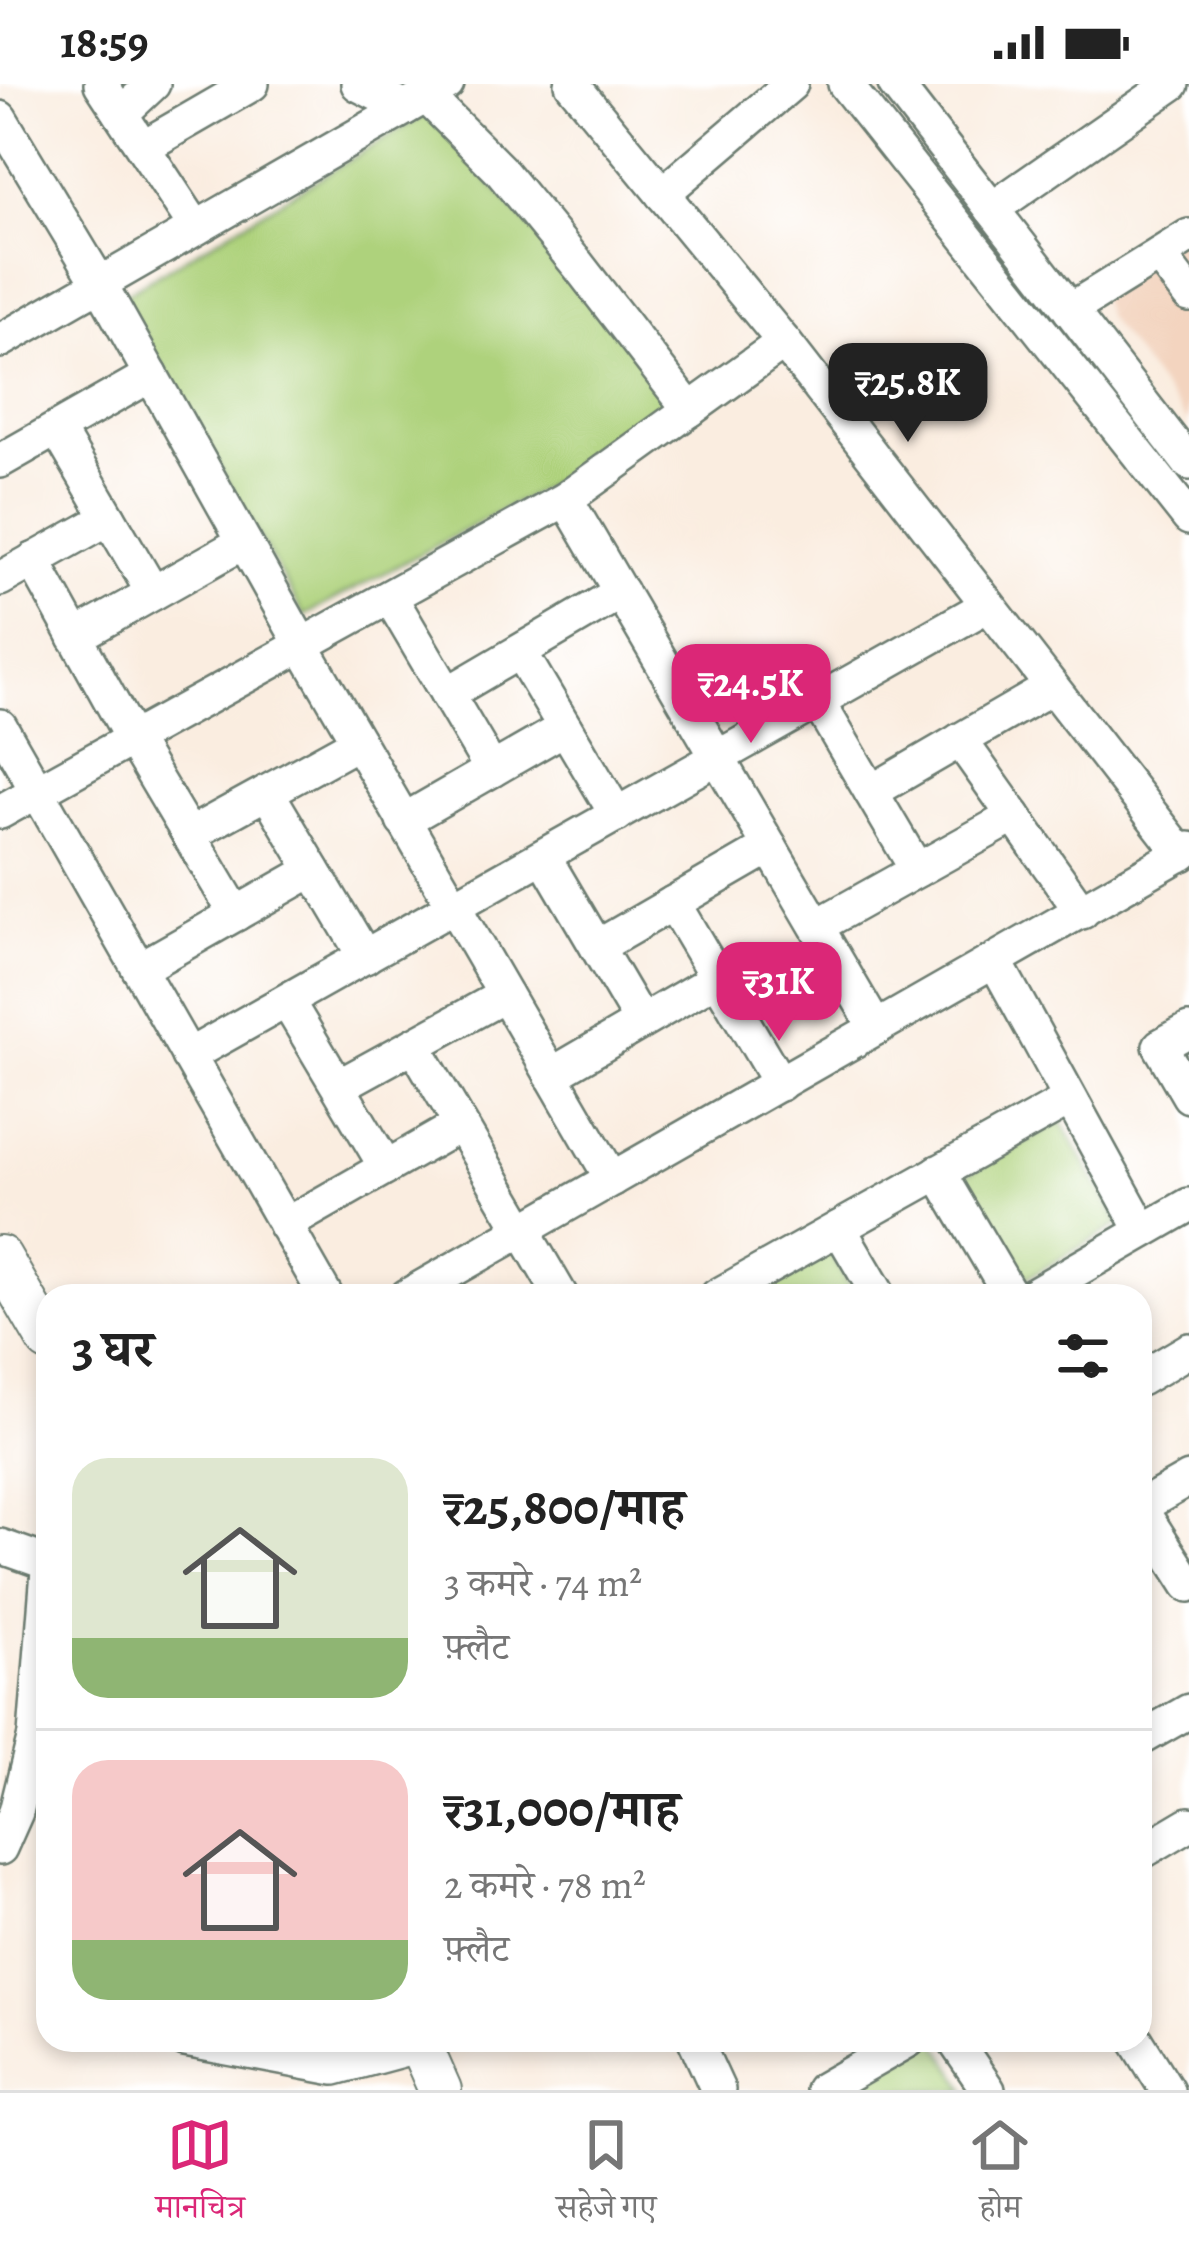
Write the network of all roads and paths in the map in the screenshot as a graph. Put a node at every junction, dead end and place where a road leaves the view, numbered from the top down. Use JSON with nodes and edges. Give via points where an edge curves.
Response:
{"nodes":[{"id":1,"x":101,"y":84,"type":"edge"},
{"id":2,"x":153,"y":84,"type":"edge"},
{"id":3,"x":252,"y":84,"type":"edge"},
{"id":4,"x":358,"y":84,"type":"edge"},
{"id":5,"x":572,"y":84,"type":"edge"},
{"id":6,"x":791,"y":84,"type":"edge"},
{"id":7,"x":845,"y":84,"type":"edge"},
{"id":8,"x":895,"y":84,"type":"edge"},
{"id":9,"x":1172,"y":84,"type":"edge"},
{"id":10,"x":426,"y":96,"type":"edge"},
{"id":11,"x":121,"y":114,"type":"junction"},
{"id":12,"x":0,"y":118,"type":"edge"},
{"id":13,"x":142,"y":147,"type":"junction"},
{"id":14,"x":662,"y":194,"type":"junction"},
{"id":15,"x":992,"y":208,"type":"junction"},
{"id":16,"x":196,"y":228,"type":"junction"},
{"id":17,"x":1189,"y":236,"type":"edge"},
{"id":18,"x":1159,"y":255,"type":"junction"},
{"id":19,"x":100,"y":284,"type":"junction"},
{"id":20,"x":1189,"y":295,"type":"edge"},
{"id":21,"x":1070,"y":310,"type":"junction"},
{"id":22,"x":3,"y":333,"type":"edge"},
{"id":23,"x":784,"y":342,"type":"junction"},
{"id":24,"x":151,"y":375,"type":"junction"},
{"id":25,"x":690,"y":410,"type":"junction"},
{"id":26,"x":57,"y":429,"type":"junction"},
{"id":27,"x":0,"y":461,"type":"edge"},
{"id":28,"x":1189,"y":464,"type":"edge"},
{"id":29,"x":566,"y":499,"type":"junction"},
{"id":30,"x":109,"y":518,"type":"junction"},
{"id":31,"x":1189,"y":518,"type":"edge"},
{"id":32,"x":244,"y":542,"type":"junction"},
{"id":33,"x":34,"y":560,"type":"junction"},
{"id":34,"x":0,"y":579,"type":"edge"},
{"id":35,"x":621,"y":592,"type":"junction"},
{"id":36,"x":153,"y":593,"type":"junction"},
{"id":37,"x":390,"y":597,"type":"junction"},
{"id":38,"x":988,"y":604,"type":"junction"},
{"id":39,"x":76,"y":637,"type":"junction"},
{"id":40,"x":302,"y":645,"type":"junction"},
{"id":41,"x":520,"y":652,"type":"junction"},
{"id":42,"x":1052,"y":687,"type":"junction"},
{"id":43,"x":447,"y":694,"type":"junction"},
{"id":44,"x":818,"y":702,"type":"junction"},
{"id":45,"x":0,"y":726,"type":"edge"},
{"id":46,"x":566,"y":728,"type":"junction"},
{"id":47,"x":132,"y":739,"type":"junction"},
{"id":48,"x":960,"y":740,"type":"junction"},
{"id":49,"x":358,"y":742,"type":"junction"},
{"id":50,"x":718,"y":759,"type":"junction"},
{"id":51,"x":492,"y":770,"type":"junction"},
{"id":52,"x":37,"y":791,"type":"junction"},
{"id":53,"x":267,"y":792,"type":"junction"},
{"id":54,"x":872,"y":792,"type":"junction"},
{"id":55,"x":0,"y":812,"type":"edge"},
{"id":56,"x":617,"y":815,"type":"junction"},
{"id":57,"x":1014,"y":816,"type":"junction"},
{"id":58,"x":404,"y":820,"type":"junction"},
{"id":59,"x":189,"y":835,"type":"junction"},
{"id":60,"x":770,"y":847,"type":"junction"},
{"id":61,"x":1185,"y":851,"type":"edge"},
{"id":62,"x":544,"y":857,"type":"junction"},
{"id":63,"x":313,"y":870,"type":"junction"},
{"id":64,"x":917,"y":870,"type":"junction"},
{"id":65,"x":673,"y":903,"type":"junction"},
{"id":66,"x":454,"y":907,"type":"junction"},
{"id":67,"x":1082,"y":911,"type":"junction"},
{"id":68,"x":236,"y":914,"type":"junction"},
{"id":69,"x":817,"y":926,"type":"junction"},
{"id":70,"x":597,"y":946,"type":"junction"},
{"id":71,"x":365,"y":957,"type":"junction"},
{"id":72,"x":994,"y":961,"type":"junction"},
{"id":73,"x":139,"y":969,"type":"junction"},
{"id":74,"x":717,"y":978,"type":"junction"},
{"id":75,"x":505,"y":995,"type":"junction"},
{"id":76,"x":287,"y":1000,"type":"junction"},
{"id":77,"x":641,"y":1022,"type":"junction"},
{"id":78,"x":876,"y":1028,"type":"junction"},
{"id":79,"x":1189,"y":1030,"type":"edge"},
{"id":80,"x":414,"y":1045,"type":"junction"},
{"id":81,"x":188,"y":1056,"type":"junction"},
{"id":82,"x":551,"y":1075,"type":"junction"},
{"id":83,"x":780,"y":1084,"type":"junction"},
{"id":84,"x":339,"y":1086,"type":"junction"},
{"id":85,"x":1189,"y":1096,"type":"edge"},
{"id":86,"x":1070,"y":1099,"type":"junction"},
{"id":87,"x":460,"y":1125,"type":"junction"},
{"id":88,"x":386,"y":1167,"type":"junction"},
{"id":89,"x":938,"y":1172,"type":"junction"},
{"id":90,"x":612,"y":1179,"type":"junction"},
{"id":91,"x":1189,"y":1204,"type":"edge"},
{"id":92,"x":285,"y":1225,"type":"junction"},
{"id":93,"x":839,"y":1228,"type":"junction"},
{"id":94,"x":521,"y":1231,"type":"junction"},
{"id":95,"x":1143,"y":1231,"type":"junction"},
{"id":96,"x":0,"y":1257,"type":"edge"},
{"id":97,"x":319,"y":1284,"type":"edge"},
{"id":98,"x":428,"y":1284,"type":"edge"},
{"id":99,"x":554,"y":1284,"type":"edge"},
{"id":100,"x":739,"y":1284,"type":"edge"},
{"id":101,"x":872,"y":1284,"type":"edge"},
{"id":102,"x":1004,"y":1284,"type":"edge"},
{"id":103,"x":1051,"y":1284,"type":"edge"},
{"id":104,"x":36,"y":1319,"type":"edge"},
{"id":105,"x":1189,"y":1350,"type":"edge"},
{"id":106,"x":1152,"y":1372,"type":"edge"},
{"id":107,"x":1189,"y":1479,"type":"edge"},
{"id":108,"x":1152,"y":1501,"type":"edge"},
{"id":109,"x":1152,"y":1527,"type":"edge"},
{"id":110,"x":0,"y":1546,"type":"edge"},
{"id":111,"x":36,"y":1562,"type":"edge"},
{"id":112,"x":1189,"y":1586,"type":"edge"},
{"id":113,"x":1189,"y":1711,"type":"edge"},
{"id":114,"x":36,"y":1722,"type":"edge"},
{"id":115,"x":1152,"y":1725,"type":"edge"},
{"id":116,"x":1189,"y":1824,"type":"edge"},
{"id":117,"x":1152,"y":1845,"type":"edge"},
{"id":118,"x":0,"y":1848,"type":"edge"},
{"id":119,"x":253,"y":2052,"type":"edge"},
{"id":120,"x":389,"y":2052,"type":"edge"},
{"id":121,"x":423,"y":2052,"type":"edge"},
{"id":122,"x":700,"y":2052,"type":"edge"},
{"id":123,"x":888,"y":2052,"type":"edge"},
{"id":124,"x":963,"y":2052,"type":"edge"},
{"id":125,"x":1143,"y":2052,"type":"edge"},
{"id":126,"x":440,"y":2090,"type":"edge"},
{"id":127,"x":718,"y":2090,"type":"edge"},
{"id":128,"x":822,"y":2090,"type":"edge"},
{"id":129,"x":988,"y":2090,"type":"edge"},
{"id":130,"x":1167,"y":2090,"type":"edge"}],
"edges":[{"from":1,"to":11,"type":"street"},
{"from":2,"to":11,"type":"street"},
{"from":3,"to":13,"type":"street"},
{"from":4,"to":10,"type":"street"},
{"from":5,"to":14,"type":"street"},
{"from":6,"to":14,"type":"street"},
{"from":7,"to":31,"type":"street"},
{"from":8,"to":15,"type":"street"},
{"from":9,"to":15,"type":"street"},
{"from":10,"to":16,"type":"street"},
{"from":10,"to":25,"type":"street","via":[[500,170]]},
{"from":11,"to":13,"type":"street"},
{"from":12,"to":19,"type":"street"},
{"from":13,"to":16,"type":"street"},
{"from":14,"to":23,"type":"street"},
{"from":15,"to":21,"type":"street"},
{"from":16,"to":19,"type":"street"},
{"from":17,"to":18,"type":"street"},
{"from":18,"to":20,"type":"street"},
{"from":18,"to":21,"type":"street"},
{"from":19,"to":22,"type":"street"},
{"from":19,"to":24,"type":"street"},
{"from":21,"to":28,"type":"street"},
{"from":23,"to":25,"type":"street"},
{"from":23,"to":38,"type":"street"},
{"from":24,"to":26,"type":"street"},
{"from":24,"to":32,"type":"street"},
{"from":25,"to":29,"type":"street"},
{"from":26,"to":27,"type":"street"},
{"from":26,"to":30,"type":"street"},
{"from":29,"to":35,"type":"street"},
{"from":29,"to":37,"type":"street"},
{"from":30,"to":33,"type":"street"},
{"from":30,"to":36,"type":"street"},
{"from":32,"to":36,"type":"street"},
{"from":32,"to":40,"type":"street"},
{"from":33,"to":34,"type":"street"},
{"from":33,"to":39,"type":"street"},
{"from":35,"to":41,"type":"street"},
{"from":35,"to":50,"type":"street"},
{"from":36,"to":39,"type":"street"},
{"from":37,"to":40,"type":"street"},
{"from":37,"to":43,"type":"street"},
{"from":38,"to":42,"type":"street"},
{"from":38,"to":44,"type":"street"},
{"from":39,"to":47,"type":"street"},
{"from":40,"to":47,"type":"street"},
{"from":40,"to":49,"type":"street"},
{"from":41,"to":43,"type":"street"},
{"from":41,"to":46,"type":"street"},
{"from":42,"to":48,"type":"street"},
{"from":42,"to":61,"type":"street"},
{"from":43,"to":51,"type":"street"},
{"from":44,"to":50,"type":"street"},
{"from":44,"to":54,"type":"street"},
{"from":45,"to":52,"type":"street"},
{"from":46,"to":51,"type":"street"},
{"from":46,"to":56,"type":"street"},
{"from":47,"to":52,"type":"street"},
{"from":47,"to":59,"type":"street"},
{"from":48,"to":54,"type":"street"},
{"from":48,"to":57,"type":"street"},
{"from":49,"to":53,"type":"street"},
{"from":49,"to":58,"type":"street"},
{"from":50,"to":56,"type":"street"},
{"from":50,"to":60,"type":"street"},
{"from":51,"to":58,"type":"street"},
{"from":52,"to":55,"type":"street"},
{"from":52,"to":73,"type":"street"},
{"from":53,"to":59,"type":"street"},
{"from":53,"to":63,"type":"street"},
{"from":54,"to":64,"type":"street"},
{"from":56,"to":62,"type":"street"},
{"from":57,"to":64,"type":"street"},
{"from":57,"to":67,"type":"street"},
{"from":58,"to":66,"type":"street"},
{"from":59,"to":68,"type":"street"},
{"from":60,"to":65,"type":"street"},
{"from":60,"to":69,"type":"street"},
{"from":61,"to":67,"type":"street"},
{"from":62,"to":66,"type":"street"},
{"from":62,"to":70,"type":"street"},
{"from":63,"to":68,"type":"street"},
{"from":63,"to":71,"type":"street"},
{"from":64,"to":69,"type":"street"},
{"from":65,"to":70,"type":"street"},
{"from":65,"to":74,"type":"street"},
{"from":66,"to":71,"type":"street"},
{"from":66,"to":75,"type":"street"},
{"from":67,"to":72,"type":"street"},
{"from":68,"to":73,"type":"street"},
{"from":69,"to":78,"type":"street"},
{"from":70,"to":77,"type":"street"},
{"from":71,"to":76,"type":"street"},
{"from":72,"to":78,"type":"street"},
{"from":72,"to":86,"type":"street"},
{"from":73,"to":81,"type":"street"},
{"from":74,"to":77,"type":"street"},
{"from":74,"to":83,"type":"street"},
{"from":75,"to":80,"type":"street"},
{"from":75,"to":82,"type":"street"},
{"from":76,"to":81,"type":"street"},
{"from":76,"to":84,"type":"street"},
{"from":77,"to":82,"type":"street"},
{"from":78,"to":83,"type":"street"},
{"from":79,"to":85,"type":"street","via":[[1160,1046]]},
{"from":80,"to":84,"type":"street"},
{"from":80,"to":87,"type":"street"},
{"from":81,"to":92,"type":"street"},
{"from":82,"to":90,"type":"street"},
{"from":83,"to":90,"type":"street"},
{"from":84,"to":88,"type":"street"},
{"from":86,"to":89,"type":"street"},
{"from":86,"to":95,"type":"street"},
{"from":87,"to":88,"type":"street"},
{"from":87,"to":94,"type":"street"},
{"from":88,"to":92,"type":"street"},
{"from":89,"to":93,"type":"street"},
{"from":89,"to":102,"type":"street"},
{"from":90,"to":94,"type":"street"},
{"from":91,"to":95,"type":"street"},
{"from":92,"to":97,"type":"street"},
{"from":93,"to":100,"type":"street"},
{"from":93,"to":101,"type":"street"},
{"from":94,"to":98,"type":"street"},
{"from":94,"to":99,"type":"street"},
{"from":95,"to":103,"type":"street"},
{"from":96,"to":104,"type":"main road"},
{"from":105,"to":106,"type":"street"},
{"from":107,"to":108,"type":"street"},
{"from":109,"to":112,"type":"street"},
{"from":110,"to":111,"type":"street"},
{"from":113,"to":115,"type":"street"},
{"from":114,"to":118,"type":"street"},
{"from":116,"to":117,"type":"street"},
{"from":119,"to":120,"type":"street","via":[[335,2068]]},
{"from":121,"to":126,"type":"main road"},
{"from":122,"to":127,"type":"street"},
{"from":123,"to":128,"type":"street"},
{"from":124,"to":129,"type":"street"},
{"from":125,"to":130,"type":"street"}]}
